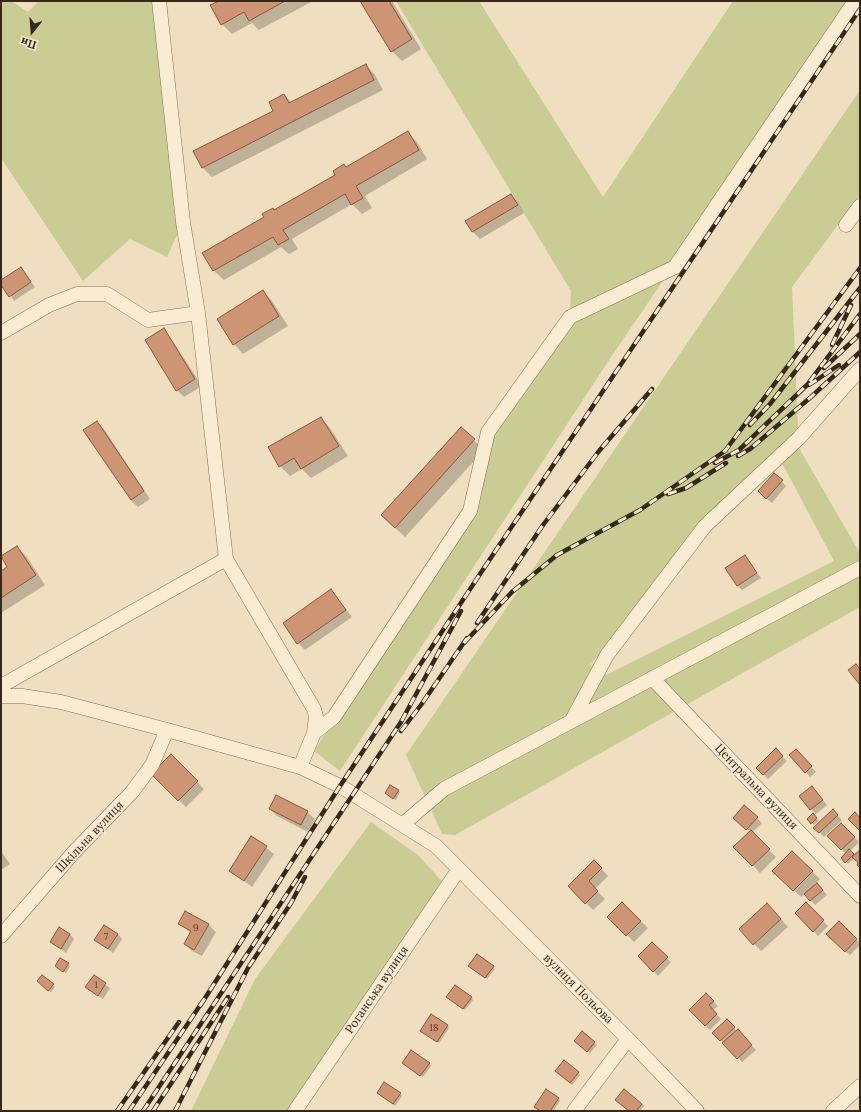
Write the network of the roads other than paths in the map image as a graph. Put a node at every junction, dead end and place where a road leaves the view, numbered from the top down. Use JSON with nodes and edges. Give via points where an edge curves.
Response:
{"nodes":[{"id":1,"x":855,"y":1,"type":"edge"},
{"id":2,"x":159,"y":3,"type":"edge"},
{"id":3,"x":860,"y":206,"type":"edge"},
{"id":4,"x":846,"y":225,"type":"dead end"},
{"id":5,"x":198,"y":313,"type":"junction"},
{"id":6,"x":1,"y":333,"type":"edge"},
{"id":7,"x":860,"y":369,"type":"edge"},
{"id":8,"x":226,"y":559,"type":"junction"},
{"id":9,"x":860,"y":568,"type":"edge"},
{"id":10,"x":652,"y":678,"type":"junction"},
{"id":11,"x":1,"y":686,"type":"edge"},
{"id":12,"x":1,"y":696,"type":"edge"},
{"id":13,"x":572,"y":720,"type":"junction"},
{"id":14,"x":167,"y":730,"type":"junction"},
{"id":15,"x":314,"y":733,"type":"junction"},
{"id":16,"x":300,"y":767,"type":"junction"},
{"id":17,"x":403,"y":824,"type":"junction"},
{"id":18,"x":459,"y":869,"type":"junction"},
{"id":19,"x":860,"y":896,"type":"edge"},
{"id":20,"x":1,"y":936,"type":"edge"},
{"id":21,"x":628,"y":1039,"type":"junction"},
{"id":22,"x":860,"y":1086,"type":"edge"},
{"id":23,"x":295,"y":1111,"type":"edge"},
{"id":24,"x":574,"y":1111,"type":"edge"},
{"id":25,"x":697,"y":1111,"type":"edge"},
{"id":26,"x":833,"y":1111,"type":"edge"}],
"edges":[{"from":1,"to":15,"type":"street","via":[[675,266],[570,318],[488,432],[470,511],[334,717]]},
{"from":2,"to":5,"type":"street","via":[[183,222]]},
{"from":3,"to":4,"type":"street"},
{"from":5,"to":6,"type":"street","via":[[148,320],[107,294],[77,294],[50,305]]},
{"from":5,"to":8,"type":"street"},
{"from":7,"to":13,"type":"street","via":[[799,438],[705,526],[607,655]]},
{"from":8,"to":11,"type":"street"},
{"from":8,"to":15,"type":"street","via":[[314,709]]},
{"from":9,"to":10,"type":"street"},
{"from":10,"to":13,"type":"street"},
{"from":10,"to":19,"type":"street","name":"Центральна вулиця"},
{"from":12,"to":14,"type":"street","name":"вулиця Польова","via":[[22,696],[61,702]]},
{"from":13,"to":17,"type":"street","via":[[444,789]]},
{"from":14,"to":16,"type":"street","name":"вулиця Польова"},
{"from":14,"to":20,"type":"street","name":"Шкільна вулиця","via":[[152,765],[132,792],[74,852]]},
{"from":15,"to":16,"type":"street"},
{"from":16,"to":17,"type":"street","name":"вулиця Польова","via":[[340,786]]},
{"from":17,"to":18,"type":"street","name":"вулиця Польова","via":[[436,846]]},
{"from":18,"to":21,"type":"street","name":"вулиця Польова"},
{"from":18,"to":23,"type":"street","name":"Роганська вулиця"},
{"from":21,"to":24,"type":"street"},
{"from":21,"to":25,"type":"street","name":"вулиця Польова"},
{"from":22,"to":26,"type":"street"}]}
